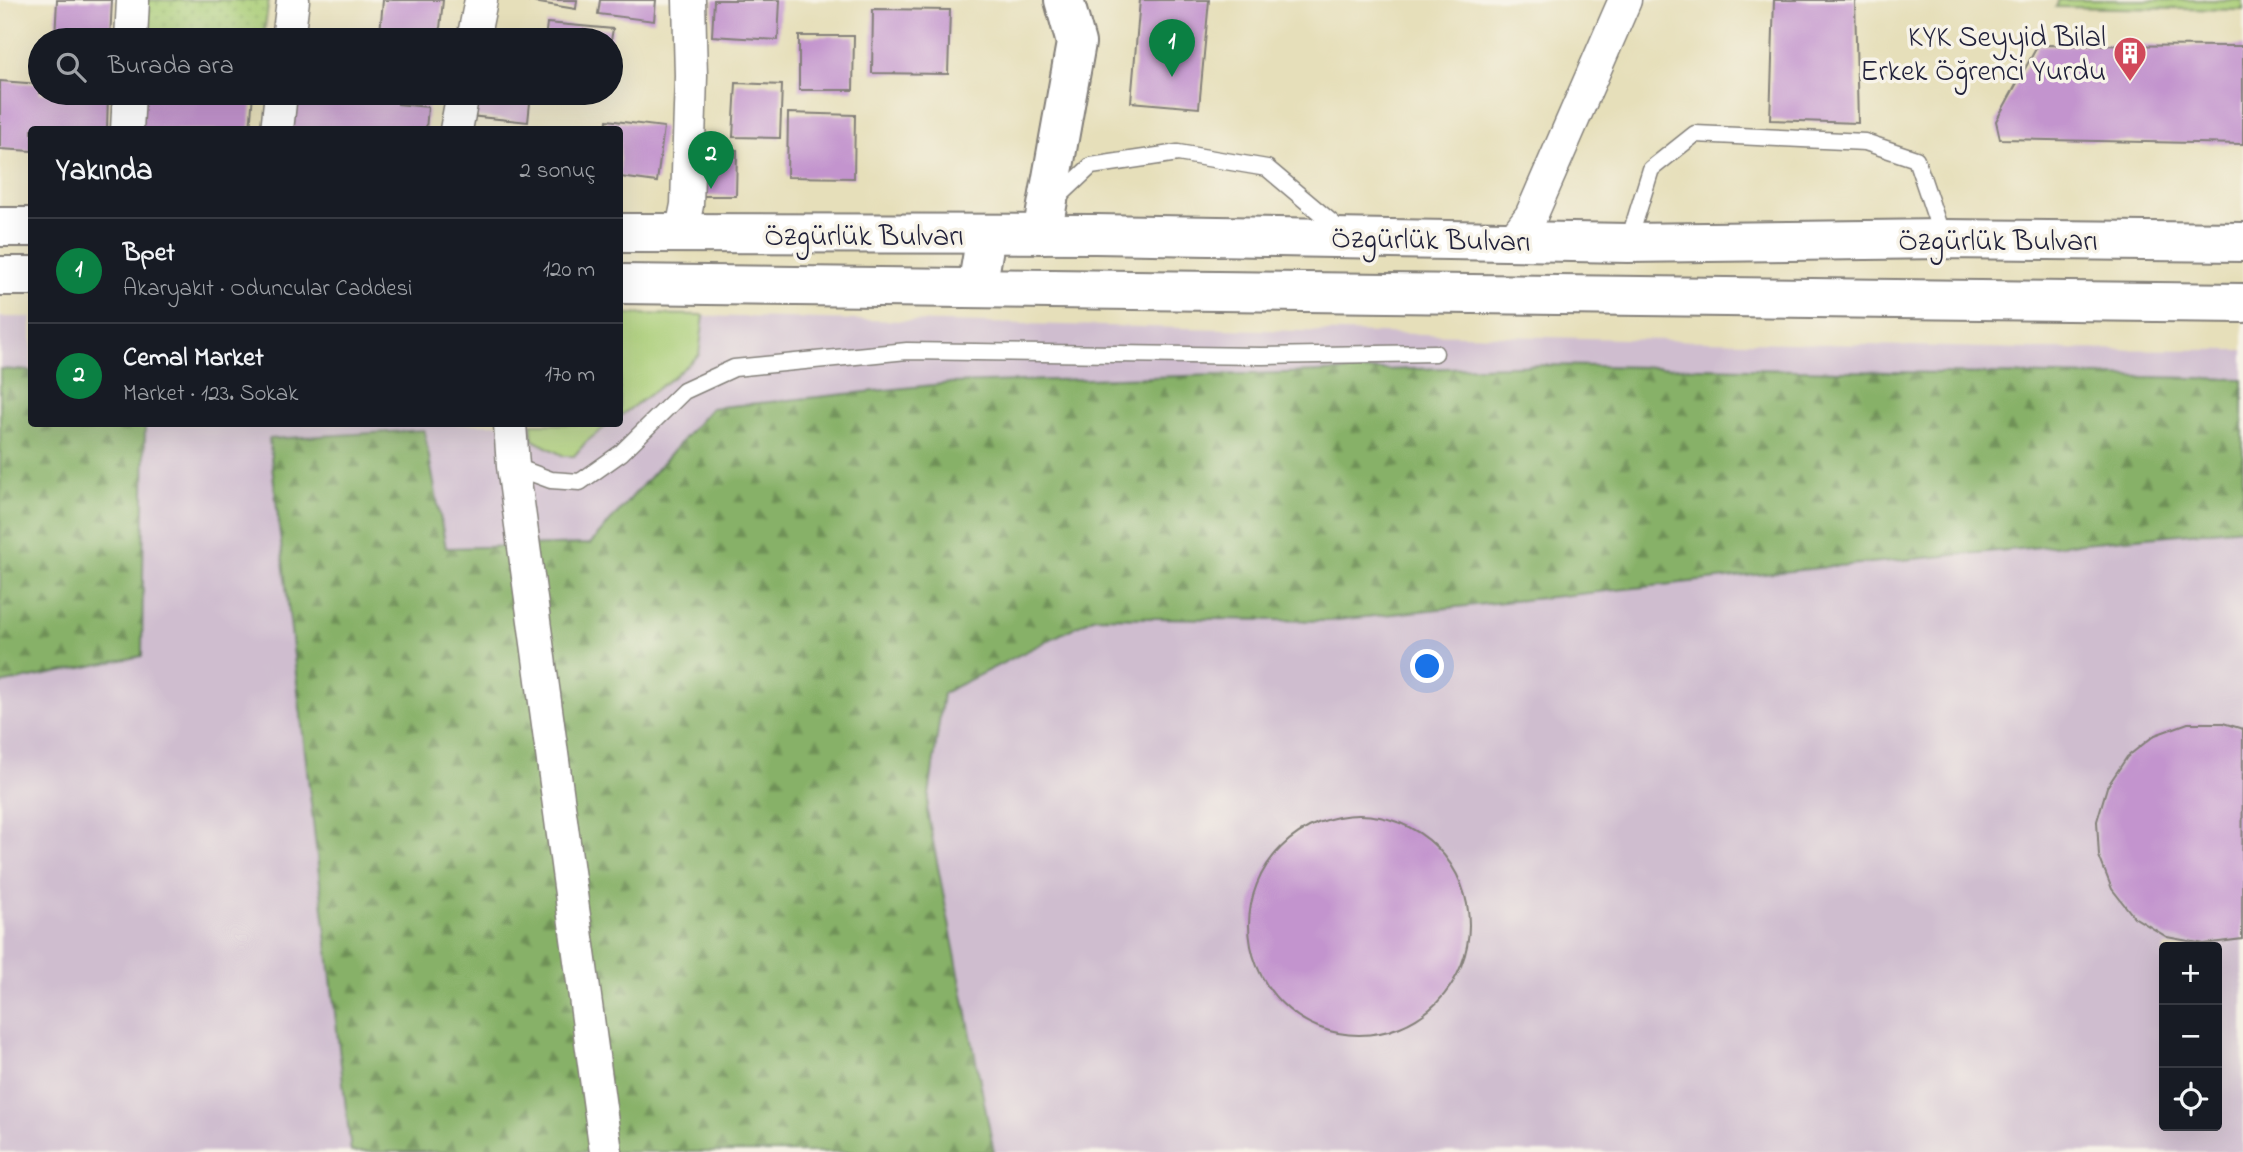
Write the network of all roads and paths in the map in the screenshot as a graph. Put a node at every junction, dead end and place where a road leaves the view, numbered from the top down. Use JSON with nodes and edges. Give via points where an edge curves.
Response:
{"nodes":[{"id":1,"x":133,"y":0,"type":"edge"},
{"id":2,"x":293,"y":0,"type":"edge"},
{"id":3,"x":481,"y":0,"type":"edge"},
{"id":4,"x":689,"y":0,"type":"edge"},
{"id":5,"x":1064,"y":0,"type":"edge"},
{"id":6,"x":1625,"y":0,"type":"edge"},
{"id":7,"x":132,"y":28,"type":"edge"},
{"id":8,"x":290,"y":28,"type":"edge"},
{"id":9,"x":475,"y":28,"type":"edge"},
{"id":10,"x":128,"y":105,"type":"edge"},
{"id":11,"x":280,"y":105,"type":"edge"},
{"id":12,"x":461,"y":105,"type":"edge"},
{"id":13,"x":127,"y":126,"type":"edge"},
{"id":14,"x":277,"y":126,"type":"edge"},
{"id":15,"x":457,"y":126,"type":"edge"},
{"id":16,"x":1044,"y":222,"type":"junction"},
{"id":17,"x":0,"y":227,"type":"edge"},
{"id":18,"x":28,"y":227,"type":"edge"},
{"id":19,"x":623,"y":233,"type":"edge"},
{"id":20,"x":681,"y":234,"type":"junction"},
{"id":21,"x":986,"y":235,"type":"junction"},
{"id":22,"x":1350,"y":238,"type":"junction"},
{"id":23,"x":1942,"y":239,"type":"junction"},
{"id":24,"x":1512,"y":241,"type":"junction"},
{"id":25,"x":2243,"y":242,"type":"edge"},
{"id":26,"x":1628,"y":243,"type":"junction"},
{"id":27,"x":0,"y":276,"type":"edge"},
{"id":28,"x":28,"y":276,"type":"edge"},
{"id":29,"x":623,"y":284,"type":"edge"},
{"id":30,"x":977,"y":288,"type":"junction"},
{"id":31,"x":2243,"y":303,"type":"edge"},
{"id":32,"x":1435,"y":353,"type":"dead end"},
{"id":33,"x":510,"y":427,"type":"edge"},
{"id":34,"x":513,"y":466,"type":"junction"},
{"id":35,"x":606,"y":1152,"type":"edge"}],
"edges":[{"from":1,"to":7,"type":"street"},
{"from":2,"to":8,"type":"street"},
{"from":3,"to":9,"type":"street"},
{"from":4,"to":20,"type":"street","via":[[687,205]]},
{"from":5,"to":16,"type":"main road","via":[[1076,43]]},
{"from":6,"to":24,"type":"street","via":[[1531,216]]},
{"from":10,"to":13,"type":"street"},
{"from":11,"to":14,"type":"street"},
{"from":12,"to":15,"type":"street"},
{"from":16,"to":21,"type":"main road","name":"Özgürlük Bulvarı"},
{"from":16,"to":22,"type":"main road","name":"Özgürlük Bulvarı"},
{"from":16,"to":22,"type":"lane","via":[[1091,166],[1178,153],[1268,168]]},
{"from":17,"to":18,"type":"main road"},
{"from":19,"to":20,"type":"main road","name":"Özgürlük Bulvarı"},
{"from":20,"to":21,"type":"main road","name":"Özgürlük Bulvarı"},
{"from":21,"to":30,"type":"main road"},
{"from":22,"to":24,"type":"main road","name":"Özgürlük Bulvarı"},
{"from":23,"to":25,"type":"main road","name":"Özgürlük Bulvarı"},
{"from":23,"to":26,"type":"main road","name":"Özgürlük Bulvarı"},
{"from":23,"to":26,"type":"lane","via":[[1916,159],[1865,142],[1695,134],[1651,169]]},
{"from":24,"to":26,"type":"main road","name":"Özgürlük Bulvarı"},
{"from":27,"to":28,"type":"main road"},
{"from":29,"to":30,"type":"main road","name":"Özgürlük Bulvarı"},
{"from":30,"to":31,"type":"main road","name":"Özgürlük Bulvarı"},
{"from":32,"to":34,"type":"lane","via":[[1261,356],[907,351],[734,368],[684,391],[621,453],[580,482],[551,480]]},
{"from":33,"to":34,"type":"street"},
{"from":34,"to":35,"type":"street"}]}
